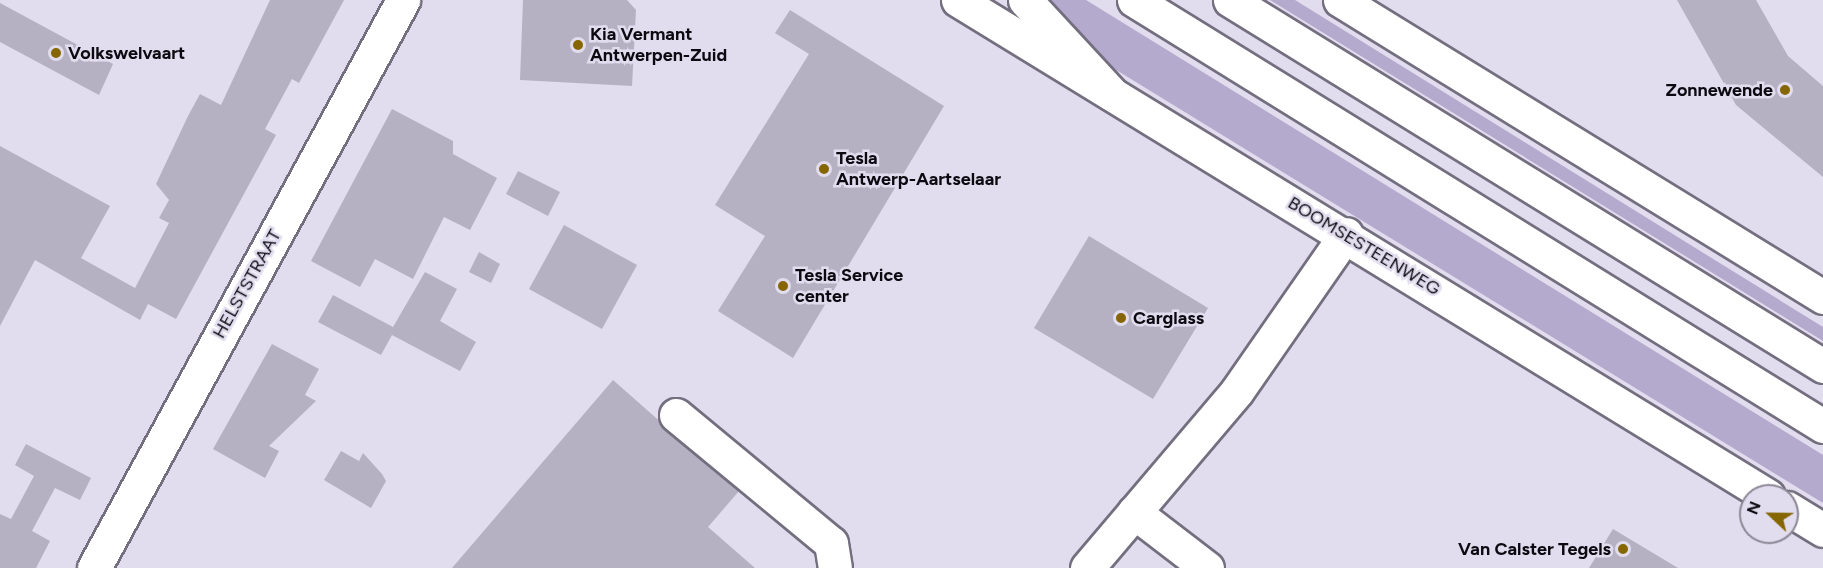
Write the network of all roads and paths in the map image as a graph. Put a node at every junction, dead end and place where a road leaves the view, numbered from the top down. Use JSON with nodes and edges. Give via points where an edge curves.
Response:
{"nodes":[{"id":1,"x":403,"y":0,"type":"edge"},
{"id":2,"x":958,"y":0,"type":"edge"},
{"id":3,"x":1025,"y":0,"type":"edge"},
{"id":4,"x":1134,"y":0,"type":"edge"},
{"id":5,"x":1230,"y":0,"type":"edge"},
{"id":6,"x":1340,"y":0,"type":"edge"},
{"id":7,"x":1112,"y":94,"type":"junction"},
{"id":8,"x":1346,"y":234,"type":"junction"},
{"id":9,"x":1823,"y":297,"type":"edge"},
{"id":10,"x":1823,"y":366,"type":"edge"},
{"id":11,"x":676,"y":416,"type":"dead end"},
{"id":12,"x":1823,"y":426,"type":"edge"},
{"id":13,"x":1749,"y":484,"type":"edge"},
{"id":14,"x":1134,"y":512,"type":"junction"},
{"id":15,"x":1799,"y":515,"type":"edge"},
{"id":16,"x":1823,"y":530,"type":"edge"},
{"id":17,"x":94,"y":568,"type":"edge"},
{"id":18,"x":835,"y":568,"type":"edge"},
{"id":19,"x":1087,"y":568,"type":"edge"},
{"id":20,"x":1207,"y":568,"type":"edge"}],
"edges":[{"from":1,"to":17,"type":"main road","name":"HELSTSTRAAT"},
{"from":2,"to":7,"type":"main road","name":"BOOMSESTEENWEG"},
{"from":3,"to":7,"type":"main road"},
{"from":4,"to":12,"type":"main road"},
{"from":5,"to":10,"type":"main road"},
{"from":6,"to":9,"type":"main road"},
{"from":7,"to":8,"type":"main road","name":"BOOMSESTEENWEG"},
{"from":8,"to":13,"type":"main road","name":"BOOMSESTEENWEG"},
{"from":8,"to":14,"type":"main road","via":[[1237,391]]},
{"from":11,"to":18,"type":"main road","via":[[831,543]]},
{"from":14,"to":19,"type":"main road"},
{"from":14,"to":20,"type":"main road"},
{"from":15,"to":16,"type":"main road"}]}
